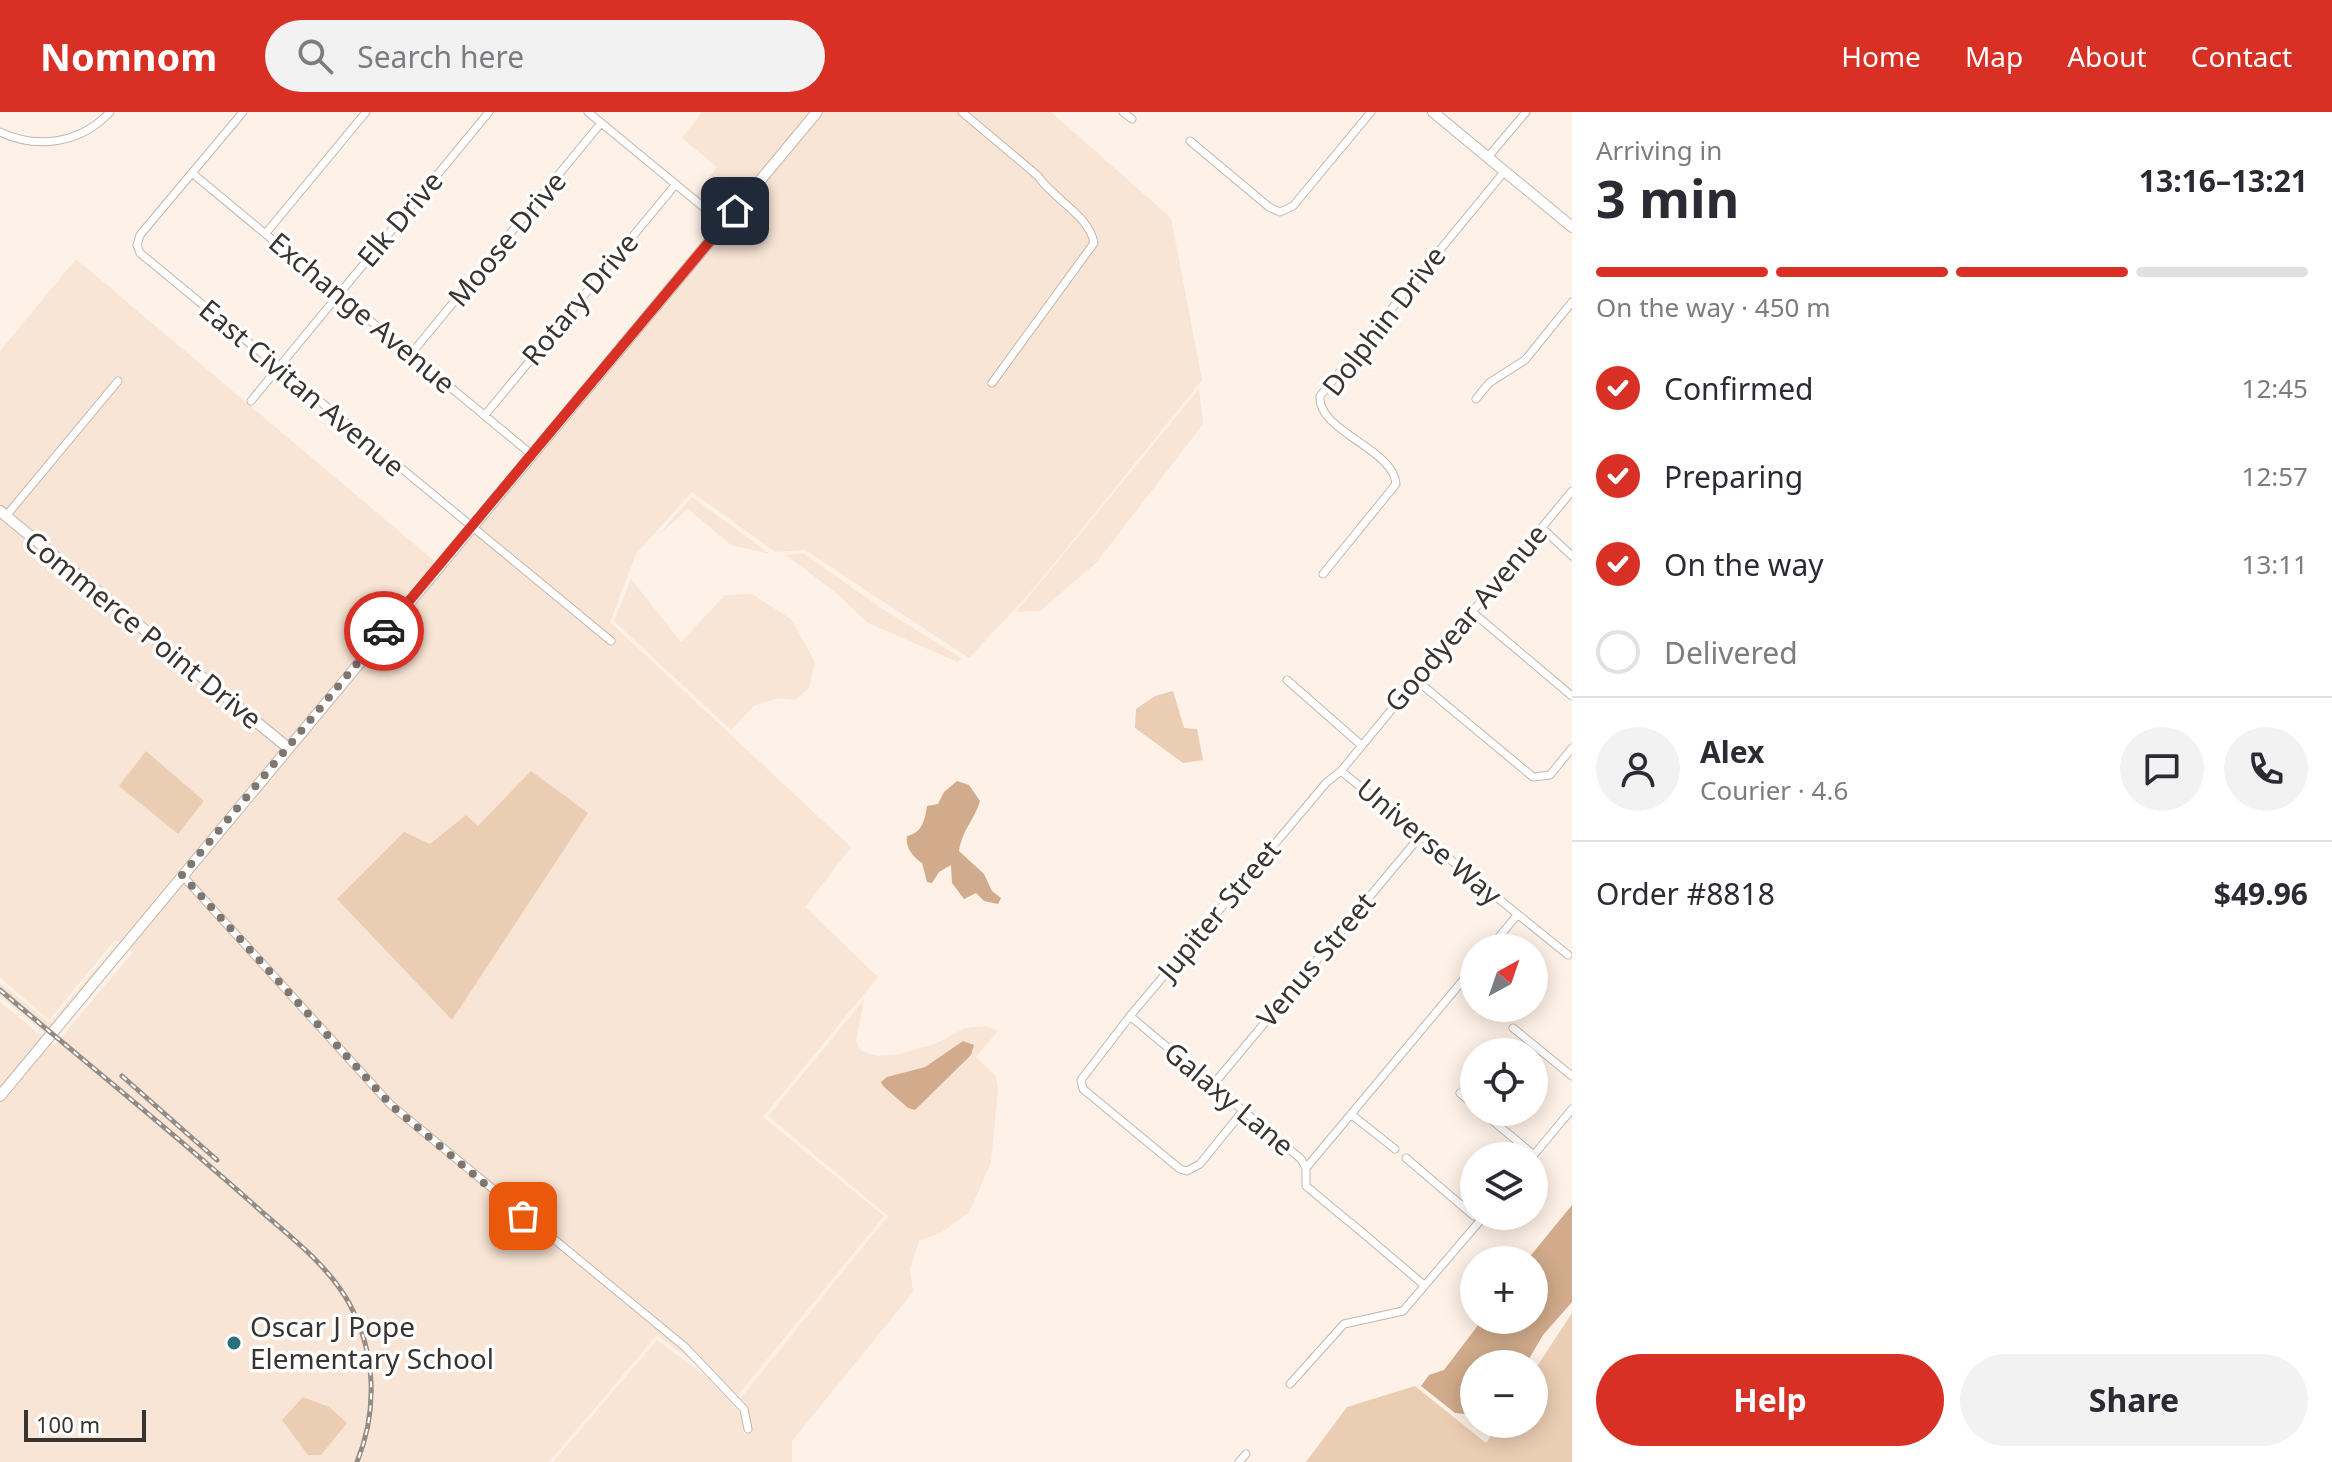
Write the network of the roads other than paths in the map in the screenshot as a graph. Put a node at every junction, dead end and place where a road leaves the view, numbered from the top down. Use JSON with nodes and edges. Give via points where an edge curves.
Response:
{"nodes":[{"id":1,"x":110,"y":112,"type":"edge"},
{"id":2,"x":243,"y":112,"type":"edge"},
{"id":3,"x":366,"y":112,"type":"edge"},
{"id":4,"x":489,"y":112,"type":"edge"},
{"id":5,"x":588,"y":112,"type":"edge"},
{"id":6,"x":817,"y":112,"type":"edge"},
{"id":7,"x":962,"y":112,"type":"edge"},
{"id":8,"x":1123,"y":112,"type":"edge"},
{"id":9,"x":1371,"y":112,"type":"edge"},
{"id":10,"x":1433,"y":112,"type":"edge"},
{"id":11,"x":1526,"y":112,"type":"edge"},
{"id":12,"x":1132,"y":119,"type":"dead end"},
{"id":13,"x":601,"y":123,"type":"junction"},
{"id":14,"x":0,"y":132,"type":"edge"},
{"id":15,"x":1190,"y":141,"type":"dead end"},
{"id":16,"x":1488,"y":157,"type":"junction"},
{"id":17,"x":1504,"y":172,"type":"junction"},
{"id":18,"x":192,"y":173,"type":"junction"},
{"id":19,"x":676,"y":184,"type":"junction"},
{"id":20,"x":724,"y":224,"type":"junction"},
{"id":21,"x":1572,"y":227,"type":"edge"},
{"id":22,"x":266,"y":233,"type":"junction"},
{"id":23,"x":339,"y":295,"type":"junction"},
{"id":24,"x":1572,"y":302,"type":"edge"},
{"id":25,"x":411,"y":354,"type":"junction"},
{"id":26,"x":279,"y":368,"type":"junction"},
{"id":27,"x":118,"y":381,"type":"dead end"},
{"id":28,"x":992,"y":383,"type":"dead end"},
{"id":29,"x":1476,"y":399,"type":"dead end"},
{"id":30,"x":251,"y":401,"type":"dead end"},
{"id":31,"x":485,"y":415,"type":"junction"},
{"id":32,"x":531,"y":454,"type":"junction"},
{"id":33,"x":1572,"y":491,"type":"edge"},
{"id":34,"x":3,"y":514,"type":"edge"},
{"id":35,"x":471,"y":527,"type":"junction"},
{"id":36,"x":1542,"y":528,"type":"junction"},
{"id":37,"x":1572,"y":556,"type":"edge"},
{"id":38,"x":1323,"y":574,"type":"dead end"},
{"id":39,"x":1471,"y":611,"type":"junction"},
{"id":40,"x":611,"y":641,"type":"dead end"},
{"id":41,"x":1415,"y":679,"type":"junction"},
{"id":42,"x":1287,"y":680,"type":"dead end"},
{"id":43,"x":1572,"y":696,"type":"edge"},
{"id":44,"x":1360,"y":744,"type":"junction"},
{"id":45,"x":287,"y":747,"type":"junction"},
{"id":46,"x":1572,"y":748,"type":"edge"},
{"id":47,"x":1341,"y":771,"type":"junction"},
{"id":48,"x":1421,"y":835,"type":"junction"},
{"id":49,"x":182,"y":875,"type":"junction"},
{"id":50,"x":1517,"y":915,"type":"junction"},
{"id":51,"x":1501,"y":934,"type":"edge"},
{"id":52,"x":1570,"y":957,"type":"edge"},
{"id":53,"x":1460,"y":984,"type":"edge"},
{"id":54,"x":1130,"y":1016,"type":"junction"},
{"id":55,"x":1513,"y":1028,"type":"dead end"},
{"id":56,"x":1572,"y":1076,"type":"edge"},
{"id":57,"x":1212,"y":1086,"type":"junction"},
{"id":58,"x":0,"y":1096,"type":"edge"},
{"id":59,"x":1572,"y":1109,"type":"edge"},
{"id":60,"x":1242,"y":1112,"type":"junction"},
{"id":61,"x":1352,"y":1115,"type":"junction"},
{"id":62,"x":1498,"y":1126,"type":"edge"},
{"id":63,"x":1517,"y":1142,"type":"edge"},
{"id":64,"x":1545,"y":1142,"type":"edge"},
{"id":65,"x":1395,"y":1149,"type":"dead end"},
{"id":66,"x":1406,"y":1158,"type":"dead end"},
{"id":67,"x":1306,"y":1168,"type":"junction"},
{"id":68,"x":1460,"y":1202,"type":"edge"},
{"id":69,"x":1468,"y":1230,"type":"edge"},
{"id":70,"x":1424,"y":1285,"type":"junction"},
{"id":71,"x":1290,"y":1384,"type":"dead end"},
{"id":72,"x":748,"y":1429,"type":"dead end"},
{"id":73,"x":1246,"y":1454,"type":"dead end"},
{"id":74,"x":1239,"y":1462,"type":"edge"}],
"edges":[{"from":1,"to":14,"type":"street","via":[[78,136],[54,142],[31,142]]},
{"from":2,"to":18,"type":"street"},
{"from":3,"to":22,"type":"street"},
{"from":4,"to":23,"type":"street","name":"Elk Drive"},
{"from":5,"to":13,"type":"street"},
{"from":6,"to":20,"type":"main road"},
{"from":7,"to":28,"type":"street","via":[[1038,176],[1085,224],[1094,243]]},
{"from":8,"to":12,"type":"street"},
{"from":9,"to":15,"type":"street","via":[[1293,206],[1280,212]]},
{"from":10,"to":16,"type":"main road"},
{"from":11,"to":16,"type":"street"},
{"from":13,"to":19,"type":"street"},
{"from":13,"to":25,"type":"street","name":"Moose Drive"},
{"from":16,"to":17,"type":"main road"},
{"from":17,"to":21,"type":"main road"},
{"from":17,"to":38,"type":"street","name":"Dolphin Drive","via":[[1320,396],[1325,414],[1392,470],[1396,484]]},
{"from":18,"to":22,"type":"street","name":"Exchange Avenue"},
{"from":18,"to":26,"type":"street","name":"East Civitan Avenue","via":[[140,235],[140,253]]},
{"from":19,"to":20,"type":"street"},
{"from":19,"to":31,"type":"street","name":"Rotary Drive"},
{"from":20,"to":32,"type":"main road"},
{"from":22,"to":23,"type":"street","name":"Exchange Avenue"},
{"from":23,"to":25,"type":"street","name":"Exchange Avenue"},
{"from":23,"to":26,"type":"street","name":"Elk Drive"},
{"from":24,"to":29,"type":"street","via":[[1525,360],[1489,383]]},
{"from":25,"to":31,"type":"street","name":"Exchange Avenue"},
{"from":26,"to":30,"type":"street","name":"Elk Drive"},
{"from":26,"to":35,"type":"street","name":"East Civitan Avenue"},
{"from":27,"to":34,"type":"street"},
{"from":31,"to":32,"type":"street","name":"Exchange Avenue"},
{"from":32,"to":35,"type":"main road"},
{"from":33,"to":36,"type":"street","name":"Goodyear Avenue"},
{"from":34,"to":45,"type":"main road","name":"Commerce Point Drive"},
{"from":35,"to":40,"type":"street","name":"East Civitan Avenue"},
{"from":35,"to":45,"type":"main road"},
{"from":36,"to":37,"type":"street"},
{"from":36,"to":39,"type":"street","name":"Goodyear Avenue"},
{"from":39,"to":41,"type":"street","name":"Goodyear Avenue"},
{"from":39,"to":43,"type":"street"},
{"from":41,"to":44,"type":"street","name":"Goodyear Avenue"},
{"from":41,"to":46,"type":"street","via":[[1533,777],[1550,775]]},
{"from":42,"to":44,"type":"street"},
{"from":44,"to":47,"type":"street","name":"Jupiter Street"},
{"from":45,"to":49,"type":"main road"},
{"from":47,"to":48,"type":"street","name":"Universe Way"},
{"from":47,"to":54,"type":"street","name":"Jupiter Street"},
{"from":48,"to":50,"type":"street","name":"Universe Way"},
{"from":48,"to":57,"type":"street","name":"Venus Street"},
{"from":49,"to":58,"type":"main road"},
{"from":49,"to":72,"type":"street","via":[[391,1105],[685,1347],[744,1409]]},
{"from":50,"to":51,"type":"street"},
{"from":50,"to":52,"type":"street","name":"Universe Way"},
{"from":53,"to":61,"type":"street"},
{"from":54,"to":57,"type":"street","name":"Galaxy Lane"},
{"from":54,"to":60,"type":"street","name":"Jupiter Street","via":[[1081,1080],[1083,1089],[1187,1171],[1200,1164]]},
{"from":55,"to":56,"type":"street"},
{"from":57,"to":60,"type":"street","name":"Galaxy Lane"},
{"from":59,"to":64,"type":"street"},
{"from":60,"to":67,"type":"street","name":"Galaxy Lane"},
{"from":61,"to":65,"type":"street"},
{"from":61,"to":67,"type":"street"},
{"from":62,"to":63,"type":"street"},
{"from":66,"to":68,"type":"street"},
{"from":67,"to":70,"type":"street","name":"Galaxy Lane","via":[[1306,1186]]},
{"from":69,"to":70,"type":"street"},
{"from":70,"to":71,"type":"street","via":[[1403,1311],[1344,1324]]},
{"from":73,"to":74,"type":"street"}]}
